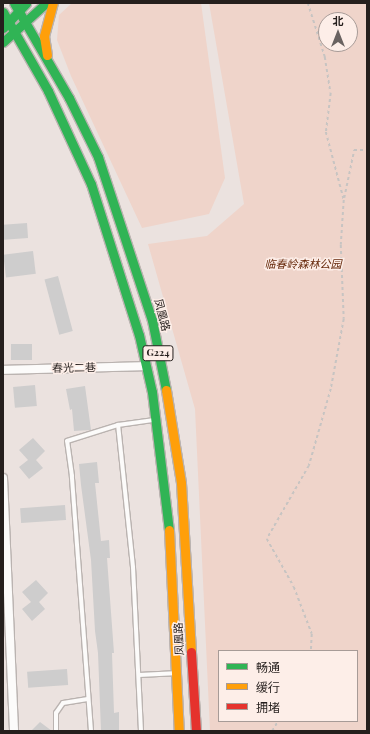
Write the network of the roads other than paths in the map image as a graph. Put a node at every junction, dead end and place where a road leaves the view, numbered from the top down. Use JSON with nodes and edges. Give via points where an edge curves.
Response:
{"nodes":[{"id":1,"x":26,"y":3,"type":"edge"},
{"id":2,"x":46,"y":3,"type":"edge"},
{"id":3,"x":54,"y":3,"type":"edge"},
{"id":4,"x":16,"y":7,"type":"edge"},
{"id":5,"x":3,"y":12,"type":"edge"},
{"id":6,"x":26,"y":22,"type":"junction"},
{"id":7,"x":7,"y":26,"type":"edge"},
{"id":8,"x":16,"y":32,"type":"junction"},
{"id":9,"x":3,"y":42,"type":"edge"},
{"id":10,"x":48,"y":60,"type":"junction"},
{"id":11,"x":146,"y":366,"type":"junction"},
{"id":12,"x":3,"y":370,"type":"edge"},
{"id":13,"x":156,"y":420,"type":"junction"},
{"id":14,"x":118,"y":425,"type":"junction"},
{"id":15,"x":3,"y":478,"type":"edge"},
{"id":16,"x":4,"y":529,"type":"edge"},
{"id":17,"x":176,"y":673,"type":"junction"},
{"id":18,"x":138,"y":675,"type":"junction"},
{"id":19,"x":88,"y":699,"type":"junction"},
{"id":20,"x":14,"y":731,"type":"edge"},
{"id":21,"x":56,"y":731,"type":"edge"},
{"id":22,"x":91,"y":731,"type":"edge"},
{"id":23,"x":141,"y":731,"type":"edge"},
{"id":24,"x":179,"y":731,"type":"edge"},
{"id":25,"x":196,"y":731,"type":"edge"}],
"edges":[{"from":1,"to":4,"type":"main road"},
{"from":2,"to":6,"type":"main road"},
{"from":3,"to":10,"type":"main road","via":[[49,11],[44,36]]},
{"from":4,"to":6,"type":"main road","name":"凤凰路","number":"G224"},
{"from":4,"to":7,"type":"main road"},
{"from":5,"to":7,"type":"main road","name":"凤凰路","number":"G224"},
{"from":6,"to":8,"type":"main road"},
{"from":6,"to":10,"type":"main road","name":"凤凰路","number":"G224"},
{"from":7,"to":8,"type":"main road","name":"凤凰路","number":"G224"},
{"from":8,"to":9,"type":"main road"},
{"from":8,"to":11,"type":"main road","name":"凤凰路","number":"G224","via":[[48,91],[90,184],[114,251]]},
{"from":10,"to":25,"type":"main road","name":"凤凰路","number":"G224","via":[[98,157],[152,320],[181,483]]},
{"from":11,"to":12,"type":"street","name":"春光二巷"},
{"from":11,"to":13,"type":"main road","name":"凤凰路","number":"G224"},
{"from":13,"to":14,"type":"lane"},
{"from":13,"to":17,"type":"main road","name":"凤凰路","number":"G224","via":[[170,543]]},
{"from":14,"to":18,"type":"lane","via":[[133,567]]},
{"from":14,"to":19,"type":"lane","via":[[67,441],[72,476]]},
{"from":15,"to":16,"type":"street"},
{"from":16,"to":20,"type":"street"},
{"from":17,"to":18,"type":"lane"},
{"from":17,"to":24,"type":"main road","name":"凤凰路","number":"G224"},
{"from":18,"to":23,"type":"lane"},
{"from":19,"to":21,"type":"lane","via":[[63,703],[56,713]]},
{"from":19,"to":22,"type":"lane"}]}
